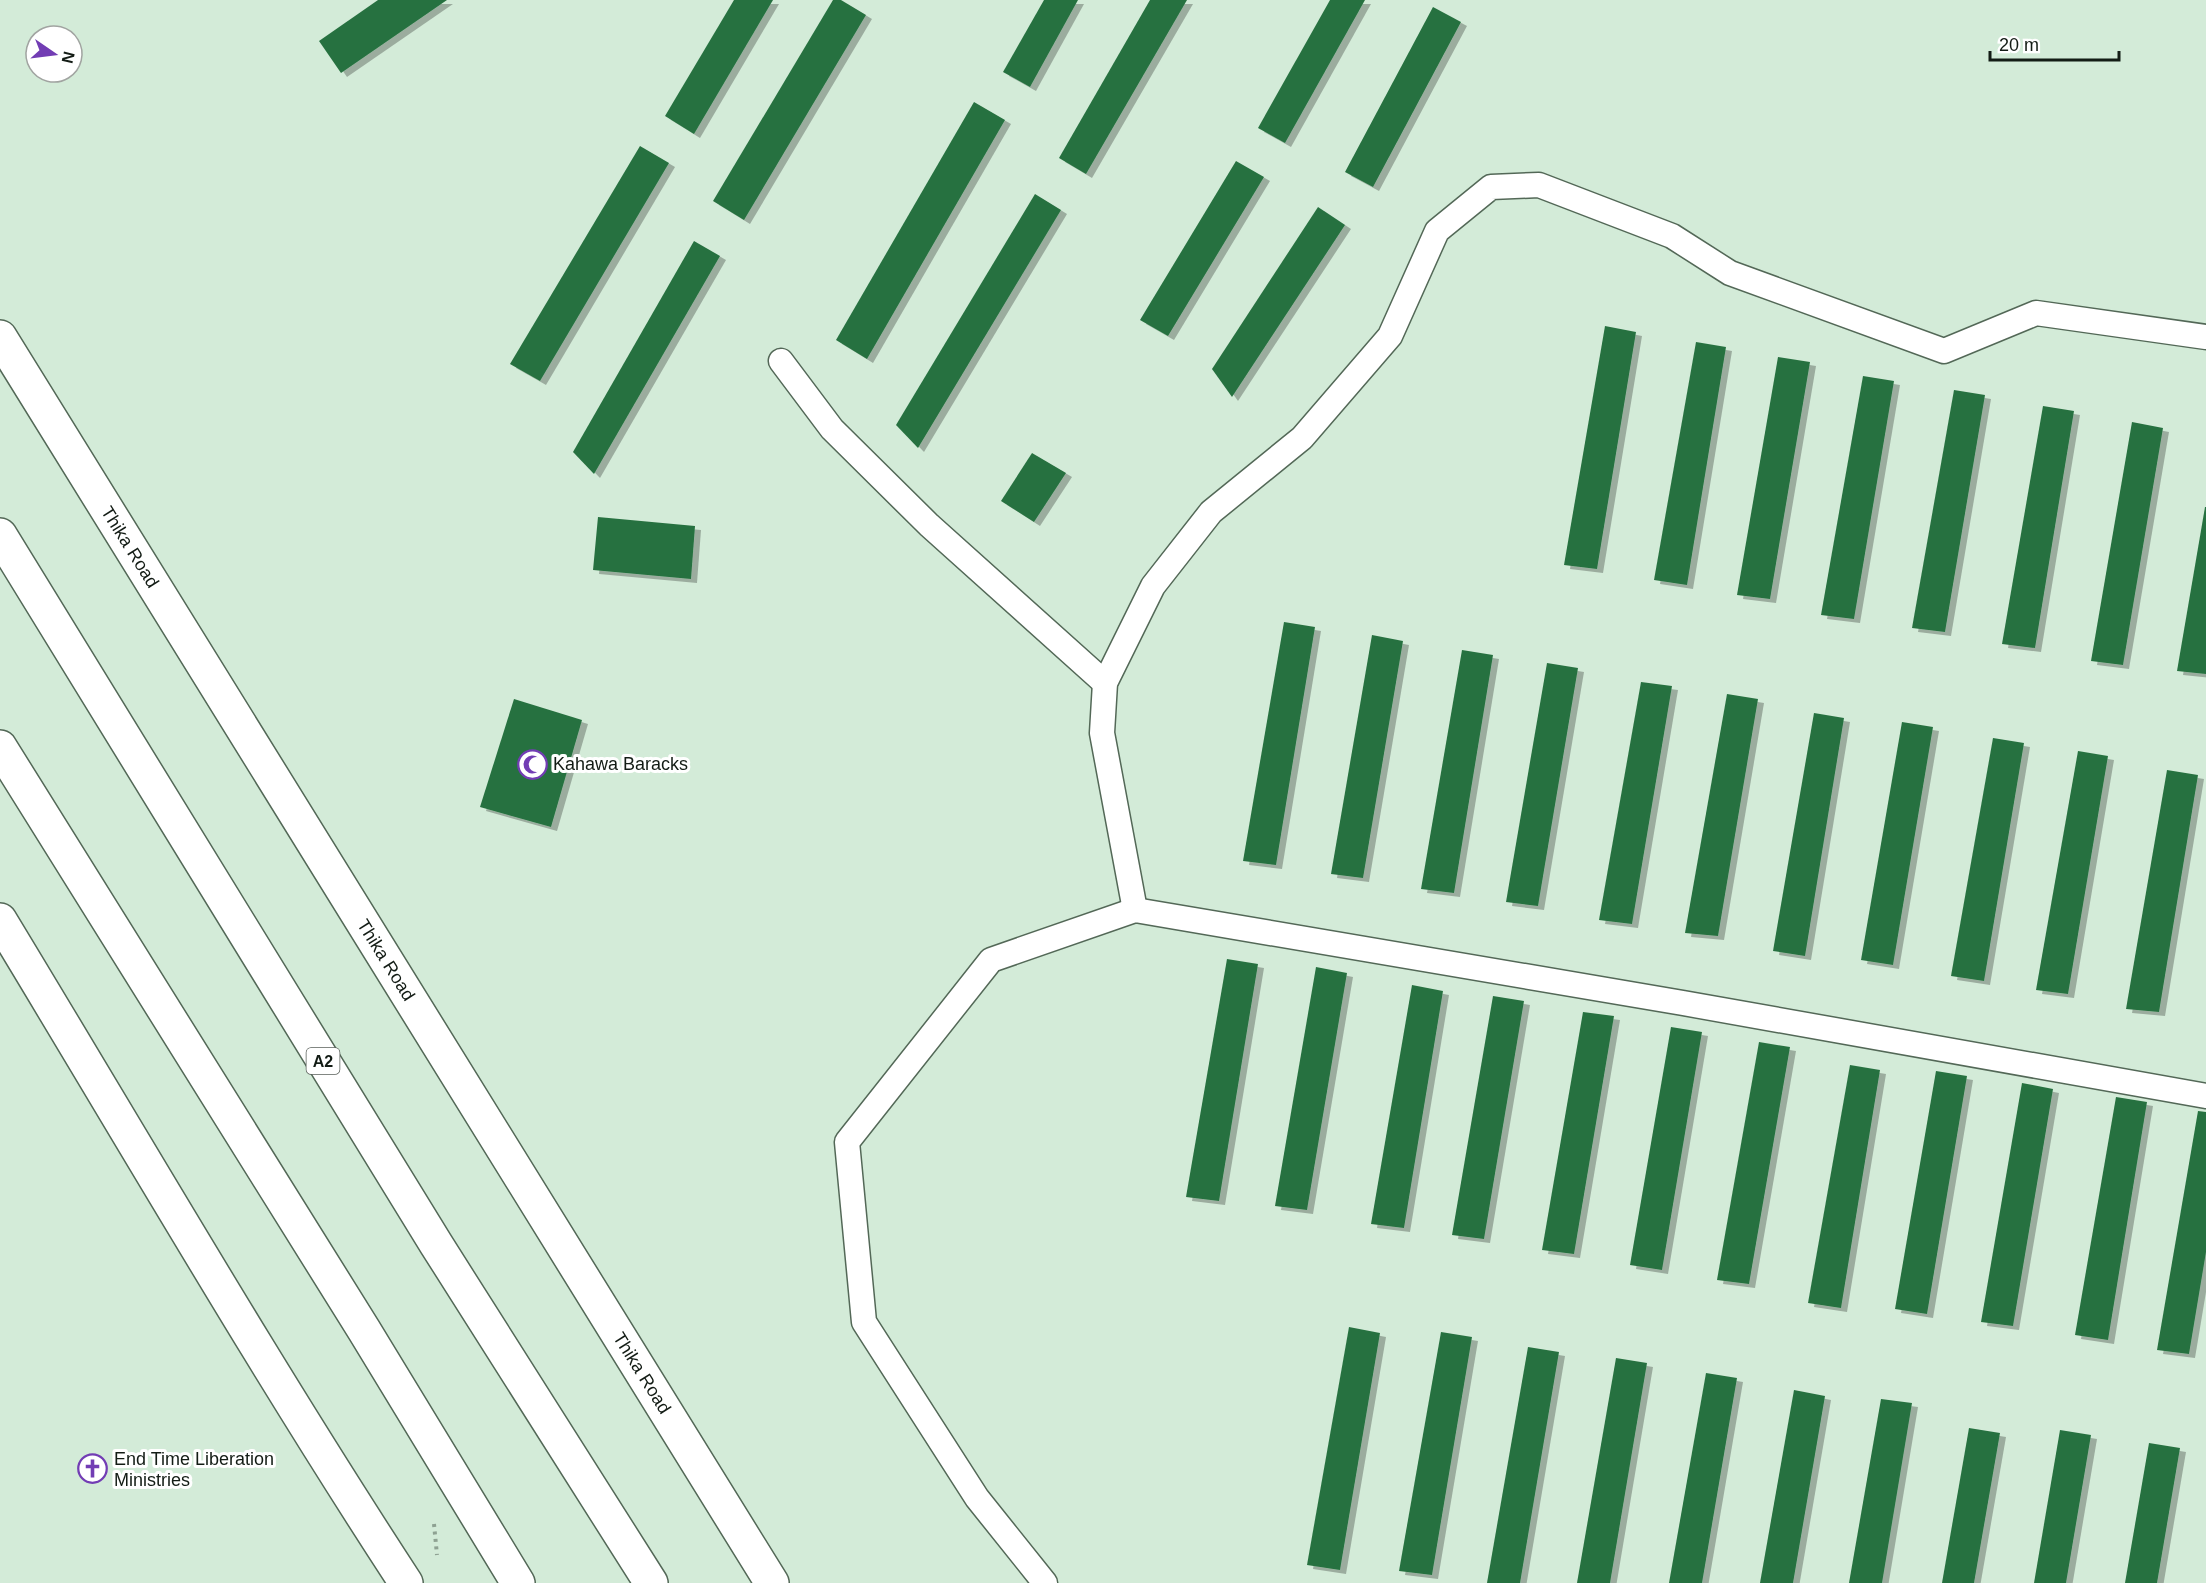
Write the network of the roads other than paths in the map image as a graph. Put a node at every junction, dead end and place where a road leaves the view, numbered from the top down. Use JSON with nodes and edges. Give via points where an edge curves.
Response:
{"nodes":[{"id":1,"x":0,"y":337,"type":"edge"},
{"id":2,"x":2206,"y":337,"type":"edge"},
{"id":3,"x":781,"y":361,"type":"dead end"},
{"id":4,"x":0,"y":535,"type":"edge"},
{"id":5,"x":1105,"y":683,"type":"junction"},
{"id":6,"x":0,"y":747,"type":"edge"},
{"id":7,"x":1135,"y":910,"type":"junction"},
{"id":8,"x":0,"y":920,"type":"edge"},
{"id":9,"x":2206,"y":1096,"type":"edge"},
{"id":10,"x":406,"y":1583,"type":"edge"},
{"id":11,"x":518,"y":1583,"type":"edge"},
{"id":12,"x":651,"y":1583,"type":"edge"},
{"id":13,"x":772,"y":1583,"type":"edge"},
{"id":14,"x":1045,"y":1583,"type":"edge"}],
"edges":[{"from":1,"to":13,"type":"main road","name":"Thika Road"},
{"from":2,"to":5,"type":"lane","via":[[2036,313],[1944,351],[1730,273],[1672,236],[1539,185],[1491,187],[1437,231],[1390,336],[1302,438],[1211,512],[1153,586]]},
{"from":3,"to":5,"type":"lane","via":[[840,437],[929,525]]},
{"from":4,"to":12,"type":"main road","number":"A2","via":[[430,1234]]},
{"from":5,"to":7,"type":"lane","via":[[1102,734]]},
{"from":6,"to":11,"type":"main road"},
{"from":7,"to":9,"type":"lane"},
{"from":7,"to":14,"type":"lane","via":[[991,960],[847,1142],[864,1322],[977,1498]]},
{"from":8,"to":10,"type":"main road"}]}
